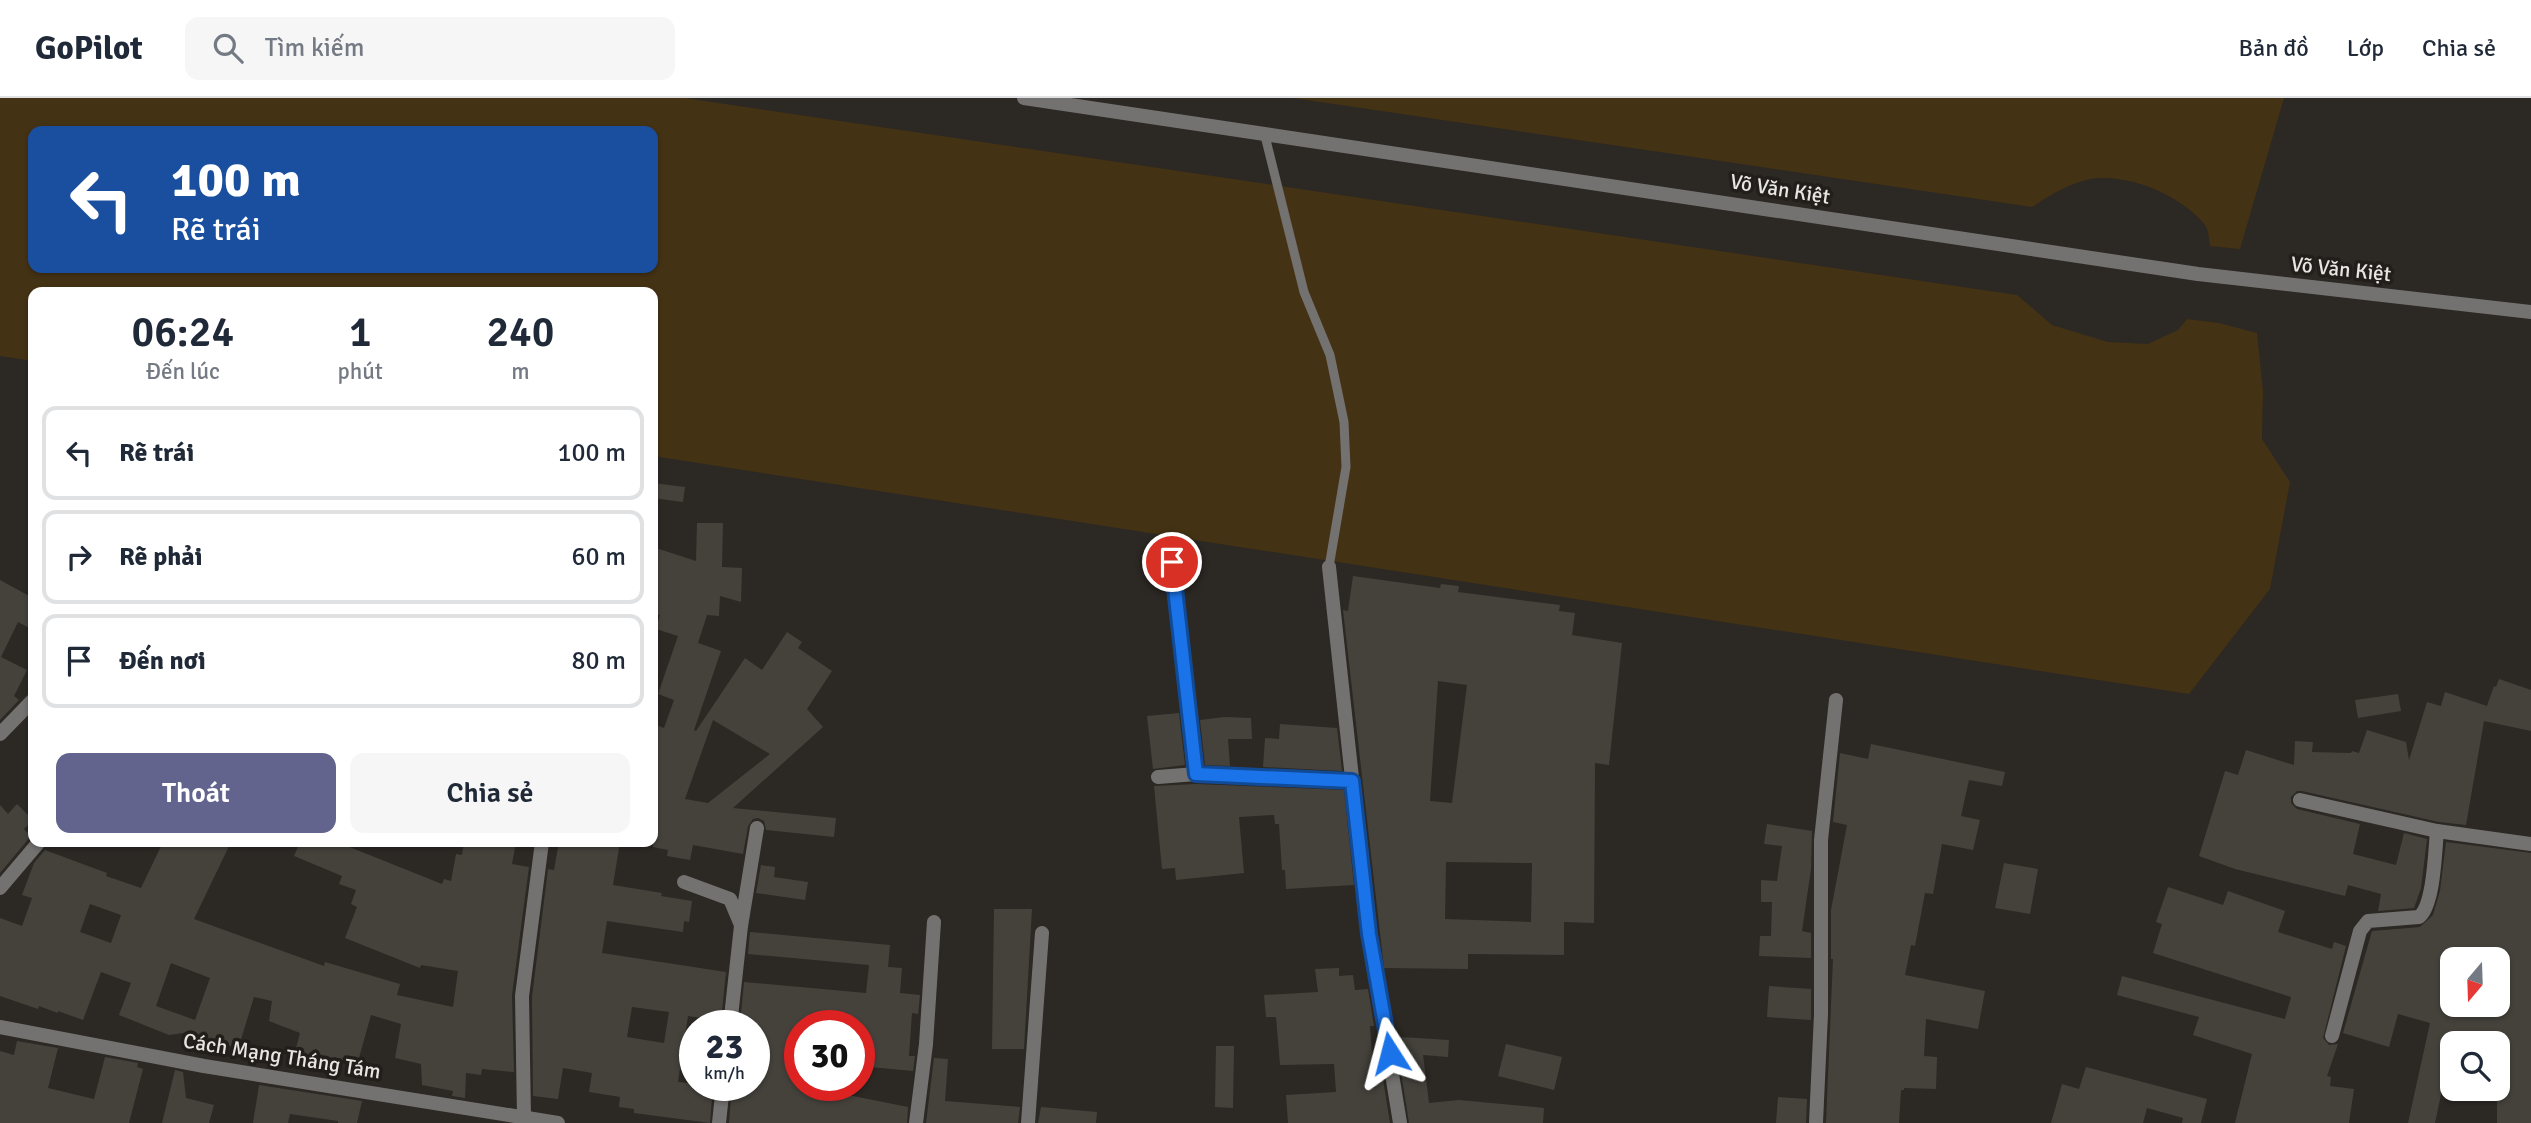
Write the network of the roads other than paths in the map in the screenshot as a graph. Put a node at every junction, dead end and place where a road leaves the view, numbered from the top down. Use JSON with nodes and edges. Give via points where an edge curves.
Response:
{"nodes":[{"id":1,"x":1024,"y":98,"type":"edge"},
{"id":2,"x":1264,"y":132,"type":"junction"},
{"id":3,"x":2531,"y":312,"type":"edge"},
{"id":4,"x":1172,"y":562,"type":"dead end"},
{"id":5,"x":1329,"y":567,"type":"joint"},
{"id":6,"x":1836,"y":700,"type":"dead end"},
{"id":7,"x":28,"y":705,"type":"edge"},
{"id":8,"x":0,"y":734,"type":"edge"},
{"id":9,"x":1196,"y":774,"type":"junction"},
{"id":10,"x":1158,"y":776,"type":"dead end"},
{"id":11,"x":1352,"y":781,"type":"junction"},
{"id":12,"x":2300,"y":800,"type":"dead end"},
{"id":13,"x":757,"y":828,"type":"dead end"},
{"id":14,"x":2437,"y":831,"type":"junction"},
{"id":15,"x":2531,"y":844,"type":"edge"},
{"id":16,"x":35,"y":847,"type":"edge"},
{"id":17,"x":541,"y":847,"type":"edge"},
{"id":18,"x":684,"y":882,"type":"dead end"},
{"id":19,"x":0,"y":888,"type":"edge"},
{"id":20,"x":934,"y":922,"type":"dead end"},
{"id":21,"x":741,"y":926,"type":"junction"},
{"id":22,"x":1042,"y":933,"type":"dead end"},
{"id":23,"x":732,"y":1010,"type":"edge"},
{"id":24,"x":0,"y":1027,"type":"edge"},
{"id":25,"x":2332,"y":1036,"type":"dead end"},
{"id":26,"x":721,"y":1101,"type":"edge"},
{"id":27,"x":524,"y":1117,"type":"junction"},
{"id":28,"x":558,"y":1123,"type":"edge"},
{"id":29,"x":719,"y":1123,"type":"edge"},
{"id":30,"x":916,"y":1123,"type":"edge"},
{"id":31,"x":1028,"y":1123,"type":"edge"},
{"id":32,"x":1400,"y":1123,"type":"edge"},
{"id":33,"x":1816,"y":1123,"type":"edge"}],
"edges":[{"from":1,"to":2,"type":"street","name":"Võ Văn Kiệt"},
{"from":2,"to":3,"type":"street","name":"Võ Văn Kiệt","via":[[2198,274]]},
{"from":2,"to":5,"type":"lane","via":[[1304,292],[1330,355],[1345,422],[1346,467]]},
{"from":4,"to":9,"type":"street"},
{"from":5,"to":11,"type":"street"},
{"from":6,"to":33,"type":"street","via":[[1821,841]]},
{"from":7,"to":8,"type":"street"},
{"from":9,"to":10,"type":"street"},
{"from":9,"to":11,"type":"street"},
{"from":11,"to":32,"type":"street","via":[[1369,934]]},
{"from":12,"to":14,"type":"street"},
{"from":13,"to":21,"type":"street"},
{"from":14,"to":15,"type":"street"},
{"from":14,"to":25,"type":"street","via":[[2426,912],[2364,925]]},
{"from":16,"to":19,"type":"street"},
{"from":17,"to":27,"type":"street","via":[[522,996]]},
{"from":18,"to":21,"type":"street","via":[[730,899]]},
{"from":20,"to":30,"type":"street"},
{"from":21,"to":23,"type":"street"},
{"from":22,"to":31,"type":"street"},
{"from":24,"to":27,"type":"street","name":"Cách Mạng Tháng Tám","via":[[204,1066]]},
{"from":26,"to":29,"type":"street"},
{"from":27,"to":28,"type":"street","name":"Cách Mạng Tháng Tám"}]}
